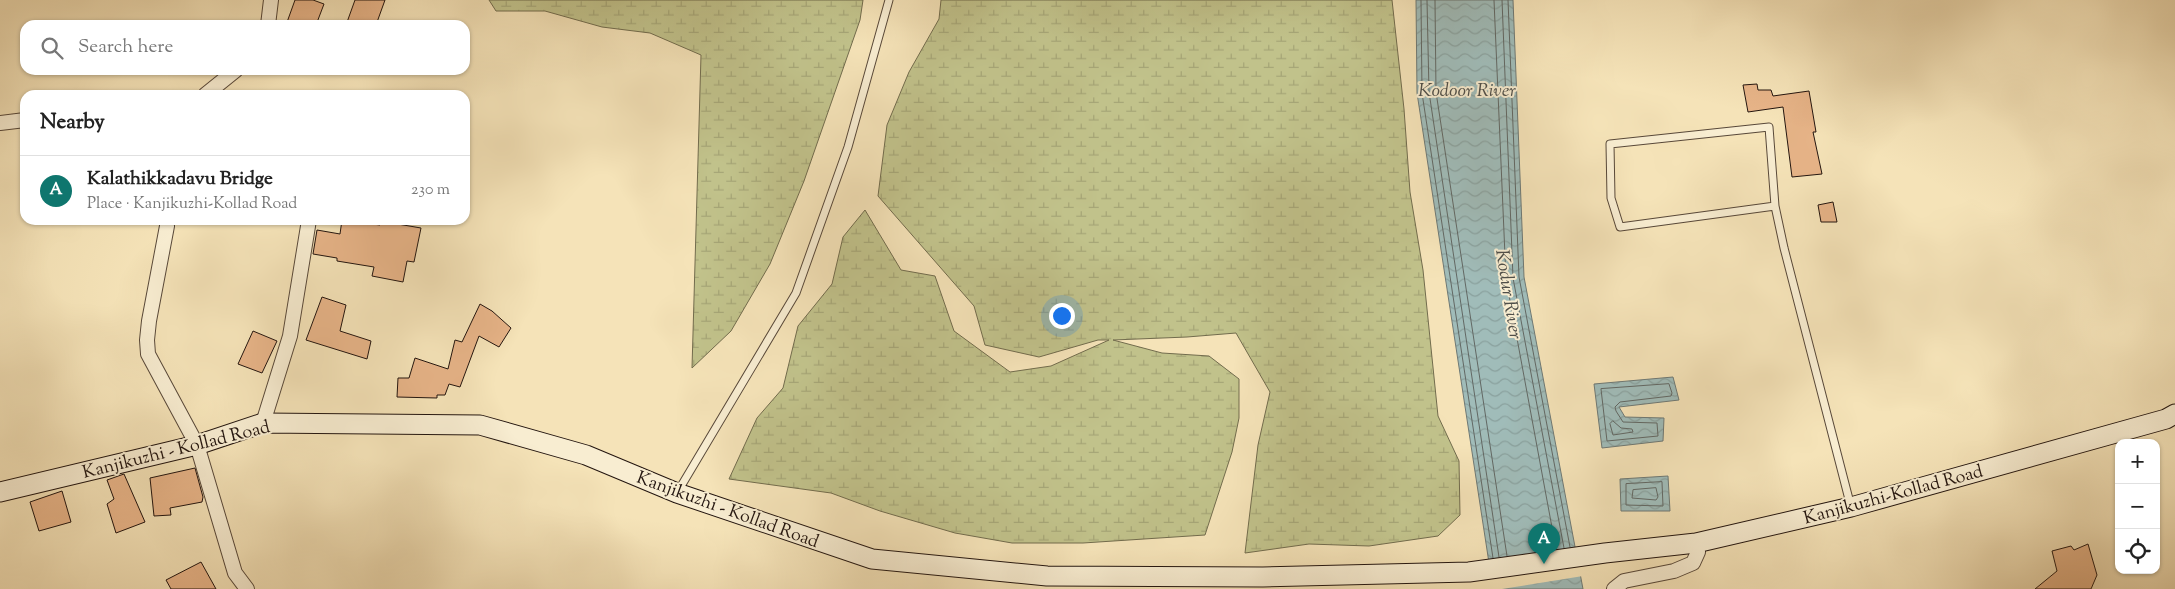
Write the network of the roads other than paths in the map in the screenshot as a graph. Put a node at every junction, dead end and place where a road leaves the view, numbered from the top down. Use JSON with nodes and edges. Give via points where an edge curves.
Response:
{"nodes":[{"id":1,"x":271,"y":0,"type":"edge"},
{"id":2,"x":889,"y":0,"type":"edge"},
{"id":3,"x":269,"y":20,"type":"edge"},
{"id":4,"x":230,"y":75,"type":"edge"},
{"id":5,"x":211,"y":90,"type":"edge"},
{"id":6,"x":20,"y":121,"type":"edge"},
{"id":7,"x":0,"y":123,"type":"edge"},
{"id":8,"x":1775,"y":206,"type":"junction"},
{"id":9,"x":308,"y":225,"type":"edge"},
{"id":10,"x":167,"y":226,"type":"dead end"},
{"id":11,"x":2175,"y":414,"type":"edge"},
{"id":12,"x":263,"y":423,"type":"junction"},
{"id":13,"x":197,"y":446,"type":"junction"},
{"id":14,"x":0,"y":492,"type":"edge"},
{"id":15,"x":677,"y":494,"type":"junction"},
{"id":16,"x":1851,"y":507,"type":"junction"},
{"id":17,"x":1696,"y":543,"type":"junction"},
{"id":18,"x":1605,"y":552,"type":"joint"},
{"id":19,"x":247,"y":589,"type":"edge"},
{"id":20,"x":1614,"y":589,"type":"edge"}],
"edges":[{"from":1,"to":3,"type":"street"},
{"from":2,"to":15,"type":"lane","via":[[848,147],[796,293]]},
{"from":4,"to":5,"type":"street"},
{"from":6,"to":7,"type":"street"},
{"from":8,"to":8,"type":"lane","via":[[1620,227],[1611,198],[1610,144],[1769,127]]},
{"from":8,"to":16,"type":"lane"},
{"from":9,"to":12,"type":"street","via":[[290,336]]},
{"from":10,"to":13,"type":"street","via":[[147,347],[150,360]]},
{"from":11,"to":16,"type":"main road","name":"Kanjikuzhi-Kollad Road"},
{"from":12,"to":13,"type":"main road","name":"Kanjikuzhi - Kollad Road"},
{"from":12,"to":15,"type":"main road","name":"Kanjikuzhi - Kollad Road","via":[[480,425],[586,455]]},
{"from":13,"to":14,"type":"main road","name":"Kanjikuzhi - Kollad Road"},
{"from":13,"to":19,"type":"street","via":[[235,573]]},
{"from":15,"to":18,"type":"main road","name":"Kanjikuzhi - Kollad Road","via":[[872,560],[1047,576],[1263,577],[1470,572]]},
{"from":16,"to":17,"type":"main road","name":"Kanjikuzhi-Kollad Road"},
{"from":17,"to":18,"type":"main road","name":"Kanjikuzhi-Kollad Road"},
{"from":17,"to":20,"type":"street","via":[[1698,552],[1693,563],[1674,571],[1624,581]]}]}
